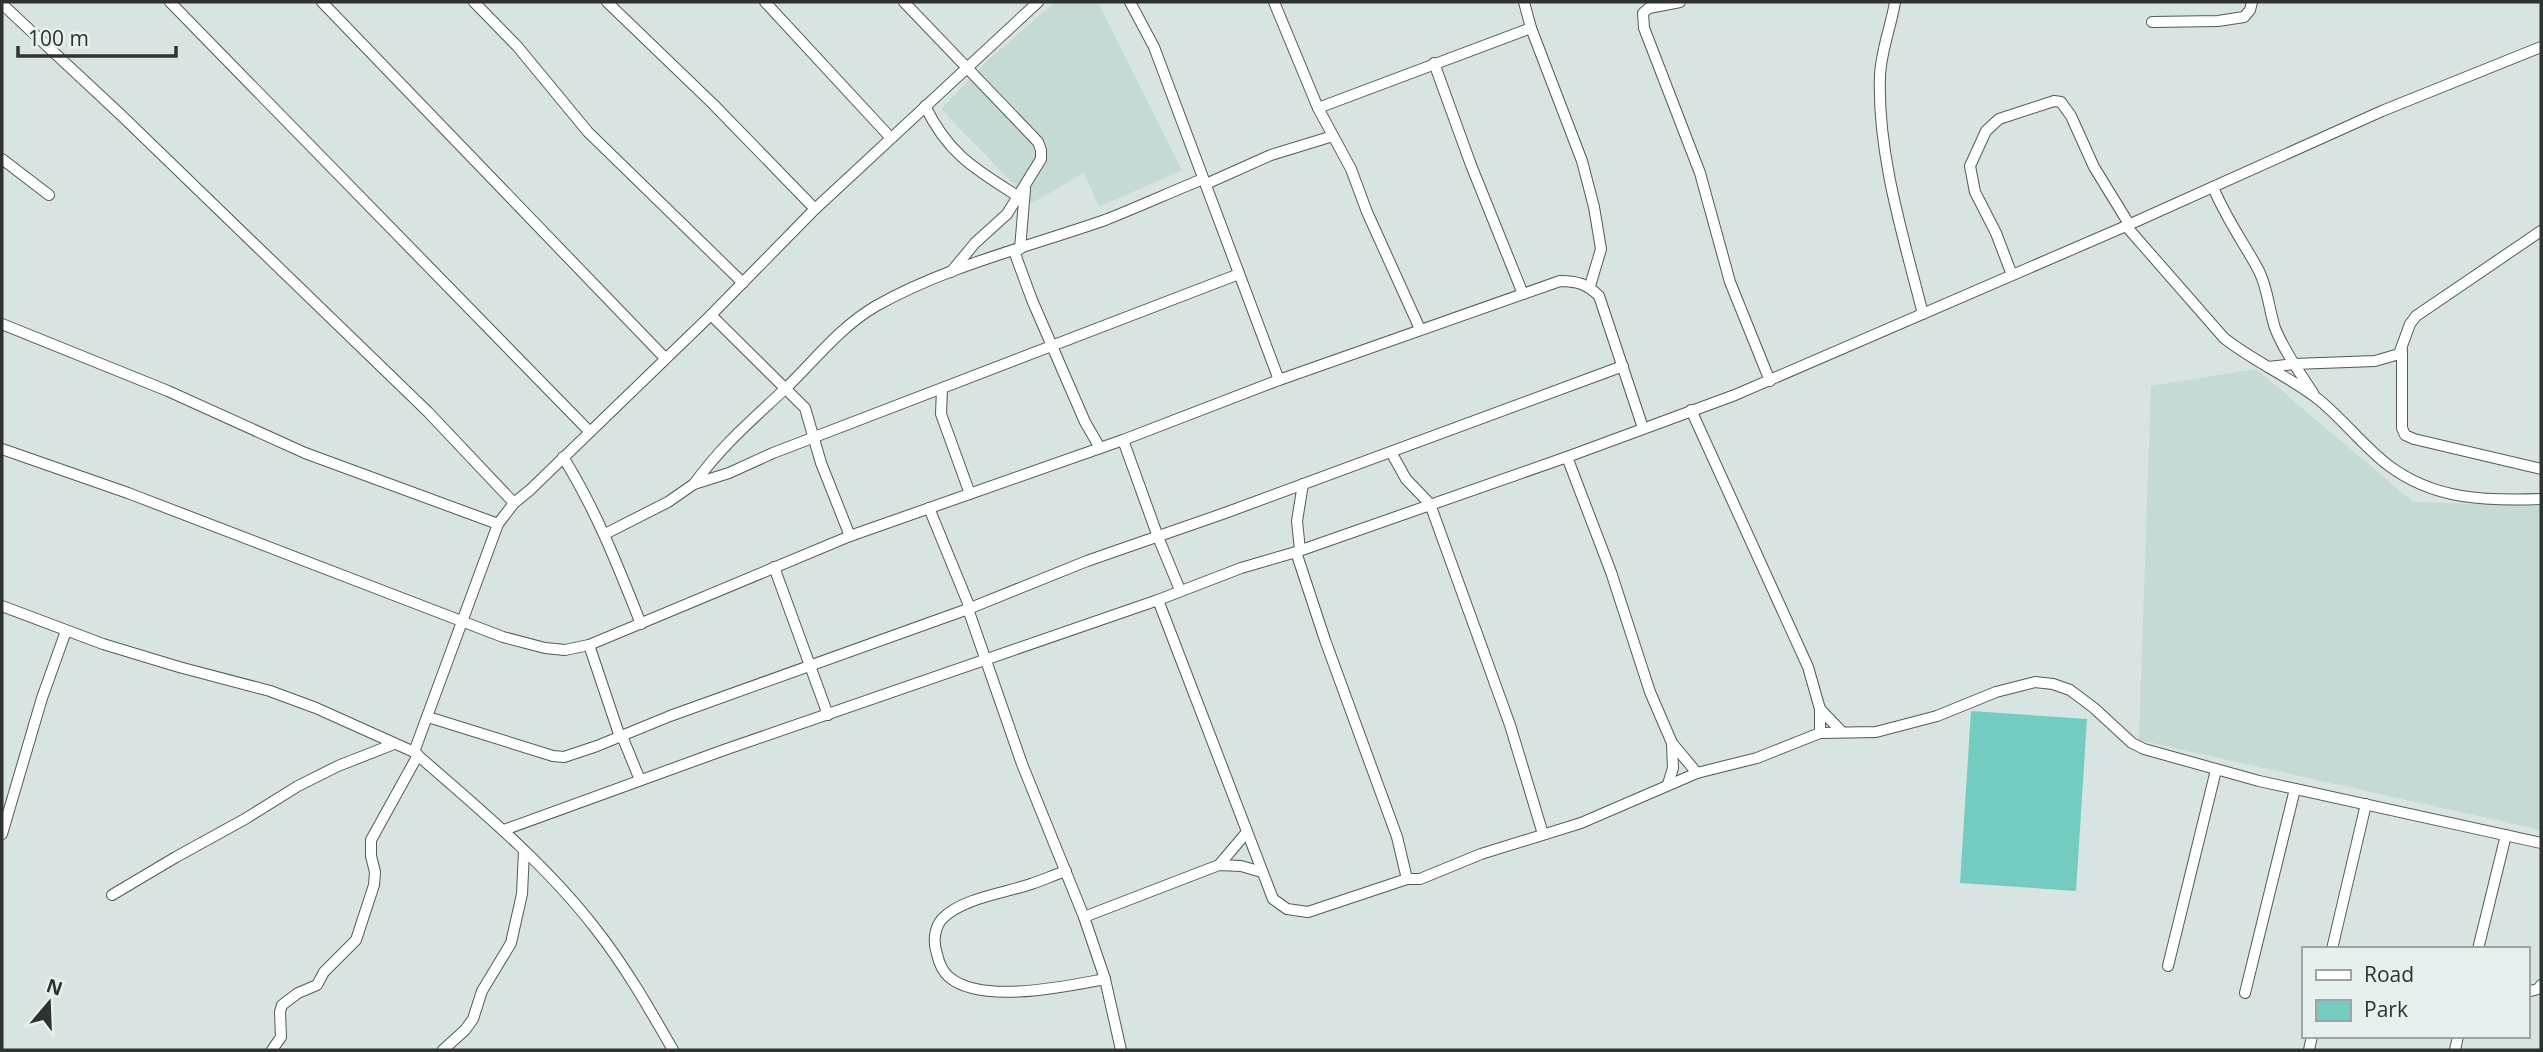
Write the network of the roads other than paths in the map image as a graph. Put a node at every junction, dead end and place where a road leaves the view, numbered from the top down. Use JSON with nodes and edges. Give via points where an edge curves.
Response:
{"nodes":[{"id":1,"x":170,"y":2,"type":"edge"},
{"id":2,"x":322,"y":2,"type":"edge"},
{"id":3,"x":474,"y":2,"type":"edge"},
{"id":4,"x":607,"y":2,"type":"edge"},
{"id":5,"x":765,"y":2,"type":"edge"},
{"id":6,"x":904,"y":2,"type":"edge"},
{"id":7,"x":1038,"y":2,"type":"edge"},
{"id":8,"x":1130,"y":2,"type":"edge"},
{"id":9,"x":1274,"y":2,"type":"edge"},
{"id":10,"x":1524,"y":2,"type":"edge"},
{"id":11,"x":1680,"y":2,"type":"edge"},
{"id":12,"x":1895,"y":2,"type":"edge"},
{"id":13,"x":2252,"y":2,"type":"edge"},
{"id":14,"x":2,"y":4,"type":"edge"},
{"id":15,"x":2152,"y":22,"type":"dead end"},
{"id":16,"x":1531,"y":28,"type":"junction"},
{"id":17,"x":2541,"y":47,"type":"edge"},
{"id":18,"x":1434,"y":63,"type":"junction"},
{"id":19,"x":967,"y":66,"type":"junction"},
{"id":20,"x":925,"y":106,"type":"junction"},
{"id":21,"x":1318,"y":108,"type":"junction"},
{"id":22,"x":1334,"y":136,"type":"junction"},
{"id":23,"x":890,"y":137,"type":"junction"},
{"id":24,"x":2,"y":159,"type":"edge"},
{"id":25,"x":1205,"y":182,"type":"junction"},
{"id":26,"x":1025,"y":186,"type":"junction"},
{"id":27,"x":2213,"y":187,"type":"junction"},
{"id":28,"x":49,"y":195,"type":"dead end"},
{"id":29,"x":1019,"y":197,"type":"junction"},
{"id":30,"x":815,"y":209,"type":"junction"},
{"id":31,"x":2127,"y":225,"type":"junction"},
{"id":32,"x":2541,"y":230,"type":"edge"},
{"id":33,"x":1017,"y":250,"type":"junction"},
{"id":34,"x":951,"y":272,"type":"junction"},
{"id":35,"x":1239,"y":274,"type":"junction"},
{"id":36,"x":2012,"y":275,"type":"junction"},
{"id":37,"x":743,"y":283,"type":"junction"},
{"id":38,"x":1590,"y":286,"type":"junction"},
{"id":39,"x":1523,"y":293,"type":"junction"},
{"id":40,"x":1923,"y":314,"type":"junction"},
{"id":41,"x":710,"y":315,"type":"junction"},
{"id":42,"x":2,"y":324,"type":"edge"},
{"id":43,"x":1420,"y":329,"type":"junction"},
{"id":44,"x":1053,"y":345,"type":"junction"},
{"id":45,"x":2402,"y":350,"type":"junction"},
{"id":46,"x":664,"y":358,"type":"junction"},
{"id":47,"x":2294,"y":364,"type":"junction"},
{"id":48,"x":1623,"y":366,"type":"junction"},
{"id":49,"x":2268,"y":368,"type":"junction"},
{"id":50,"x":1279,"y":380,"type":"junction"},
{"id":51,"x":1770,"y":381,"type":"junction"},
{"id":52,"x":786,"y":388,"type":"junction"},
{"id":53,"x":942,"y":389,"type":"junction"},
{"id":54,"x":2317,"y":398,"type":"junction"},
{"id":55,"x":1691,"y":410,"type":"junction"},
{"id":56,"x":1643,"y":428,"type":"junction"},
{"id":57,"x":589,"y":431,"type":"junction"},
{"id":58,"x":813,"y":439,"type":"junction"},
{"id":59,"x":1123,"y":440,"type":"junction"},
{"id":60,"x":1100,"y":448,"type":"junction"},
{"id":61,"x":2,"y":449,"type":"edge"},
{"id":62,"x":1391,"y":452,"type":"junction"},
{"id":63,"x":563,"y":457,"type":"junction"},
{"id":64,"x":1567,"y":457,"type":"junction"},
{"id":65,"x":2541,"y":469,"type":"edge"},
{"id":66,"x":694,"y":484,"type":"junction"},
{"id":67,"x":1303,"y":484,"type":"junction"},
{"id":68,"x":970,"y":494,"type":"junction"},
{"id":69,"x":2541,"y":499,"type":"edge"},
{"id":70,"x":514,"y":503,"type":"junction"},
{"id":71,"x":1430,"y":503,"type":"junction"},
{"id":72,"x":929,"y":508,"type":"junction"},
{"id":73,"x":498,"y":524,"type":"junction"},
{"id":74,"x":605,"y":534,"type":"junction"},
{"id":75,"x":850,"y":536,"type":"junction"},
{"id":76,"x":1158,"y":537,"type":"junction"},
{"id":77,"x":1298,"y":551,"type":"junction"},
{"id":78,"x":774,"y":567,"type":"junction"},
{"id":79,"x":1180,"y":590,"type":"junction"},
{"id":80,"x":1158,"y":600,"type":"junction"},
{"id":81,"x":2,"y":606,"type":"edge"},
{"id":82,"x":969,"y":608,"type":"junction"},
{"id":83,"x":462,"y":621,"type":"junction"},
{"id":84,"x":641,"y":624,"type":"junction"},
{"id":85,"x":65,"y":631,"type":"junction"},
{"id":86,"x":589,"y":645,"type":"junction"},
{"id":87,"x":986,"y":660,"type":"junction"},
{"id":88,"x":812,"y":666,"type":"junction"},
{"id":89,"x":1820,"y":709,"type":"junction"},
{"id":90,"x":828,"y":715,"type":"junction"},
{"id":91,"x":428,"y":717,"type":"junction"},
{"id":92,"x":1841,"y":731,"type":"junction"},
{"id":93,"x":1820,"y":733,"type":"junction"},
{"id":94,"x":621,"y":737,"type":"junction"},
{"id":95,"x":1672,"y":743,"type":"junction"},
{"id":96,"x":394,"y":744,"type":"junction"},
{"id":97,"x":416,"y":754,"type":"junction"},
{"id":98,"x":2216,"y":770,"type":"junction"},
{"id":99,"x":1697,"y":773,"type":"junction"},
{"id":100,"x":640,"y":780,"type":"junction"},
{"id":101,"x":1668,"y":784,"type":"junction"},
{"id":102,"x":2295,"y":789,"type":"junction"},
{"id":103,"x":8,"y":793,"type":"edge"},
{"id":104,"x":2366,"y":804,"type":"junction"},
{"id":105,"x":504,"y":830,"type":"junction"},
{"id":106,"x":1247,"y":832,"type":"junction"},
{"id":107,"x":2,"y":834,"type":"edge"},
{"id":108,"x":1543,"y":834,"type":"junction"},
{"id":109,"x":2506,"y":835,"type":"junction"},
{"id":110,"x":2541,"y":843,"type":"edge"},
{"id":111,"x":524,"y":851,"type":"junction"},
{"id":112,"x":1219,"y":865,"type":"junction"},
{"id":113,"x":1066,"y":870,"type":"junction"},
{"id":114,"x":1262,"y":872,"type":"junction"},
{"id":115,"x":1407,"y":879,"type":"junction"},
{"id":116,"x":112,"y":895,"type":"dead end"},
{"id":117,"x":1084,"y":917,"type":"junction"},
{"id":118,"x":2332,"y":947,"type":"edge"},
{"id":119,"x":2478,"y":947,"type":"edge"},
{"id":120,"x":2168,"y":966,"type":"dead end"},
{"id":121,"x":1105,"y":979,"type":"junction"},
{"id":122,"x":2245,"y":993,"type":"dead end"},
{"id":123,"x":272,"y":1050,"type":"edge"},
{"id":124,"x":443,"y":1050,"type":"edge"},
{"id":125,"x":673,"y":1050,"type":"edge"},
{"id":126,"x":1121,"y":1050,"type":"edge"}],
"edges":[{"from":1,"to":57,"type":"street"},
{"from":2,"to":46,"type":"street"},
{"from":3,"to":37,"type":"street","via":[[588,132]]},
{"from":4,"to":30,"type":"street"},
{"from":5,"to":23,"type":"street"},
{"from":6,"to":19,"type":"street"},
{"from":7,"to":19,"type":"street"},
{"from":8,"to":25,"type":"street","via":[[1154,47]]},
{"from":9,"to":21,"type":"street"},
{"from":10,"to":16,"type":"street"},
{"from":11,"to":51,"type":"street","via":[[1649,8],[1643,13],[1644,28],[1700,173],[1730,282]]},
{"from":12,"to":40,"type":"street","via":[[1883,48],[1880,109],[1898,215]]},
{"from":13,"to":15,"type":"street","via":[[2244,18]]},
{"from":14,"to":70,"type":"street","via":[[428,412]]},
{"from":16,"to":18,"type":"street"},
{"from":16,"to":38,"type":"street","via":[[1582,161],[1594,207],[1601,249]]},
{"from":17,"to":27,"type":"street","via":[[2382,111]]},
{"from":18,"to":21,"type":"street"},
{"from":18,"to":39,"type":"street"},
{"from":19,"to":20,"type":"street"},
{"from":19,"to":26,"type":"street","via":[[1038,142],[1041,159]]},
{"from":20,"to":23,"type":"street"},
{"from":20,"to":29,"type":"street","via":[[957,154]]},
{"from":21,"to":22,"type":"street"},
{"from":22,"to":25,"type":"street"},
{"from":22,"to":43,"type":"street"},
{"from":23,"to":30,"type":"street"},
{"from":24,"to":28,"type":"street"},
{"from":25,"to":33,"type":"street"},
{"from":25,"to":35,"type":"street"},
{"from":26,"to":29,"type":"street"},
{"from":26,"to":33,"type":"street"},
{"from":27,"to":31,"type":"street"},
{"from":27,"to":47,"type":"street","via":[[2260,272],[2276,329]]},
{"from":29,"to":34,"type":"street"},
{"from":30,"to":37,"type":"street"},
{"from":31,"to":36,"type":"street"},
{"from":31,"to":36,"type":"street","via":[[2061,102],[1999,119],[1986,131],[1970,166],[1975,192]]},
{"from":31,"to":49,"type":"street","via":[[2224,338]]},
{"from":32,"to":45,"type":"street","via":[[2416,316]]},
{"from":33,"to":34,"type":"street"},
{"from":33,"to":44,"type":"street"},
{"from":34,"to":52,"type":"street","via":[[856,320]]},
{"from":35,"to":44,"type":"street"},
{"from":35,"to":50,"type":"street"},
{"from":36,"to":40,"type":"street"},
{"from":37,"to":41,"type":"street"},
{"from":38,"to":39,"type":"street","via":[[1560,281]]},
{"from":38,"to":48,"type":"street","via":[[1599,296]]},
{"from":39,"to":43,"type":"street"},
{"from":40,"to":51,"type":"street"},
{"from":41,"to":46,"type":"street"},
{"from":41,"to":52,"type":"street"},
{"from":42,"to":73,"type":"street","via":[[305,453]]},
{"from":43,"to":50,"type":"street"},
{"from":44,"to":53,"type":"street"},
{"from":44,"to":60,"type":"street"},
{"from":45,"to":47,"type":"street","via":[[2375,361]]},
{"from":45,"to":65,"type":"street","via":[[2405,435]]},
{"from":46,"to":57,"type":"street"},
{"from":47,"to":49,"type":"street"},
{"from":47,"to":54,"type":"street"},
{"from":48,"to":56,"type":"street"},
{"from":48,"to":62,"type":"street"},
{"from":49,"to":54,"type":"street"},
{"from":50,"to":59,"type":"street"},
{"from":51,"to":55,"type":"street"},
{"from":52,"to":58,"type":"street","via":[[805,408]]},
{"from":52,"to":66,"type":"street","via":[[731,439]]},
{"from":53,"to":58,"type":"street"},
{"from":53,"to":68,"type":"street","via":[[941,415]]},
{"from":54,"to":69,"type":"street","via":[[2387,464],[2424,486],[2480,500]]},
{"from":55,"to":56,"type":"street"},
{"from":55,"to":89,"type":"street","via":[[1808,667]]},
{"from":56,"to":64,"type":"street"},
{"from":57,"to":63,"type":"street"},
{"from":58,"to":66,"type":"street"},
{"from":58,"to":75,"type":"street"},
{"from":59,"to":60,"type":"street"},
{"from":59,"to":76,"type":"street"},
{"from":60,"to":68,"type":"street"},
{"from":61,"to":83,"type":"street"},
{"from":62,"to":67,"type":"street"},
{"from":62,"to":71,"type":"street","via":[[1406,479]]},
{"from":63,"to":70,"type":"street"},
{"from":63,"to":74,"type":"street"},
{"from":64,"to":71,"type":"street"},
{"from":64,"to":95,"type":"street"},
{"from":66,"to":74,"type":"street"},
{"from":67,"to":76,"type":"street"},
{"from":67,"to":77,"type":"street"},
{"from":68,"to":72,"type":"street"},
{"from":70,"to":73,"type":"street"},
{"from":71,"to":77,"type":"street"},
{"from":71,"to":108,"type":"street","via":[[1510,725]]},
{"from":72,"to":75,"type":"street"},
{"from":72,"to":82,"type":"street"},
{"from":73,"to":83,"type":"street"},
{"from":74,"to":84,"type":"street"},
{"from":75,"to":78,"type":"street"},
{"from":76,"to":79,"type":"street"},
{"from":76,"to":82,"type":"street"},
{"from":77,"to":79,"type":"street"},
{"from":77,"to":115,"type":"street","via":[[1325,640],[1397,837]]},
{"from":78,"to":84,"type":"street"},
{"from":78,"to":88,"type":"street"},
{"from":79,"to":80,"type":"street"},
{"from":80,"to":87,"type":"street"},
{"from":80,"to":106,"type":"street"},
{"from":81,"to":85,"type":"street"},
{"from":82,"to":87,"type":"street"},
{"from":82,"to":88,"type":"street"},
{"from":83,"to":86,"type":"street","via":[[545,648]]},
{"from":83,"to":91,"type":"street"},
{"from":84,"to":86,"type":"street"},
{"from":85,"to":96,"type":"street","via":[[270,691]]},
{"from":85,"to":103,"type":"street"},
{"from":86,"to":94,"type":"street"},
{"from":87,"to":90,"type":"street"},
{"from":87,"to":113,"type":"street"},
{"from":88,"to":90,"type":"street"},
{"from":88,"to":94,"type":"street"},
{"from":89,"to":92,"type":"street"},
{"from":89,"to":93,"type":"street"},
{"from":90,"to":100,"type":"street"},
{"from":91,"to":94,"type":"street","via":[[553,756],[564,757]]},
{"from":91,"to":97,"type":"street"},
{"from":92,"to":93,"type":"street"},
{"from":92,"to":98,"type":"street","via":[[1850,734],[1903,726],[2035,682],[2053,684],[2083,698],[2132,743]]},
{"from":93,"to":99,"type":"street","via":[[1757,758]]},
{"from":94,"to":100,"type":"street"},
{"from":95,"to":99,"type":"street"},
{"from":95,"to":101,"type":"street"},
{"from":96,"to":97,"type":"street"},
{"from":96,"to":116,"type":"street","via":[[298,786]]},
{"from":97,"to":105,"type":"street"},
{"from":97,"to":123,"type":"street","via":[[372,840],[374,885],[356,940],[317,985],[282,1005],[281,1037]]},
{"from":98,"to":102,"type":"street"},
{"from":98,"to":120,"type":"street"},
{"from":99,"to":101,"type":"street"},
{"from":100,"to":105,"type":"street"},
{"from":101,"to":108,"type":"street","via":[[1581,823]]},
{"from":102,"to":104,"type":"street"},
{"from":102,"to":122,"type":"street"},
{"from":103,"to":107,"type":"street"},
{"from":104,"to":109,"type":"street"},
{"from":104,"to":118,"type":"street"},
{"from":105,"to":111,"type":"street"},
{"from":106,"to":112,"type":"street"},
{"from":106,"to":114,"type":"street"},
{"from":108,"to":115,"type":"street"},
{"from":109,"to":110,"type":"street"},
{"from":109,"to":119,"type":"street"},
{"from":111,"to":124,"type":"street","via":[[522,894],[511,943],[482,991],[473,1018]]},
{"from":111,"to":125,"type":"street","via":[[595,927]]},
{"from":112,"to":114,"type":"street"},
{"from":112,"to":117,"type":"street"},
{"from":113,"to":117,"type":"street"},
{"from":113,"to":121,"type":"street","via":[[981,898],[941,920],[934,934],[941,967],[966,987],[1007,992]]},
{"from":114,"to":115,"type":"street","via":[[1273,899],[1301,913]]},
{"from":117,"to":121,"type":"street"},
{"from":121,"to":126,"type":"street"}]}
